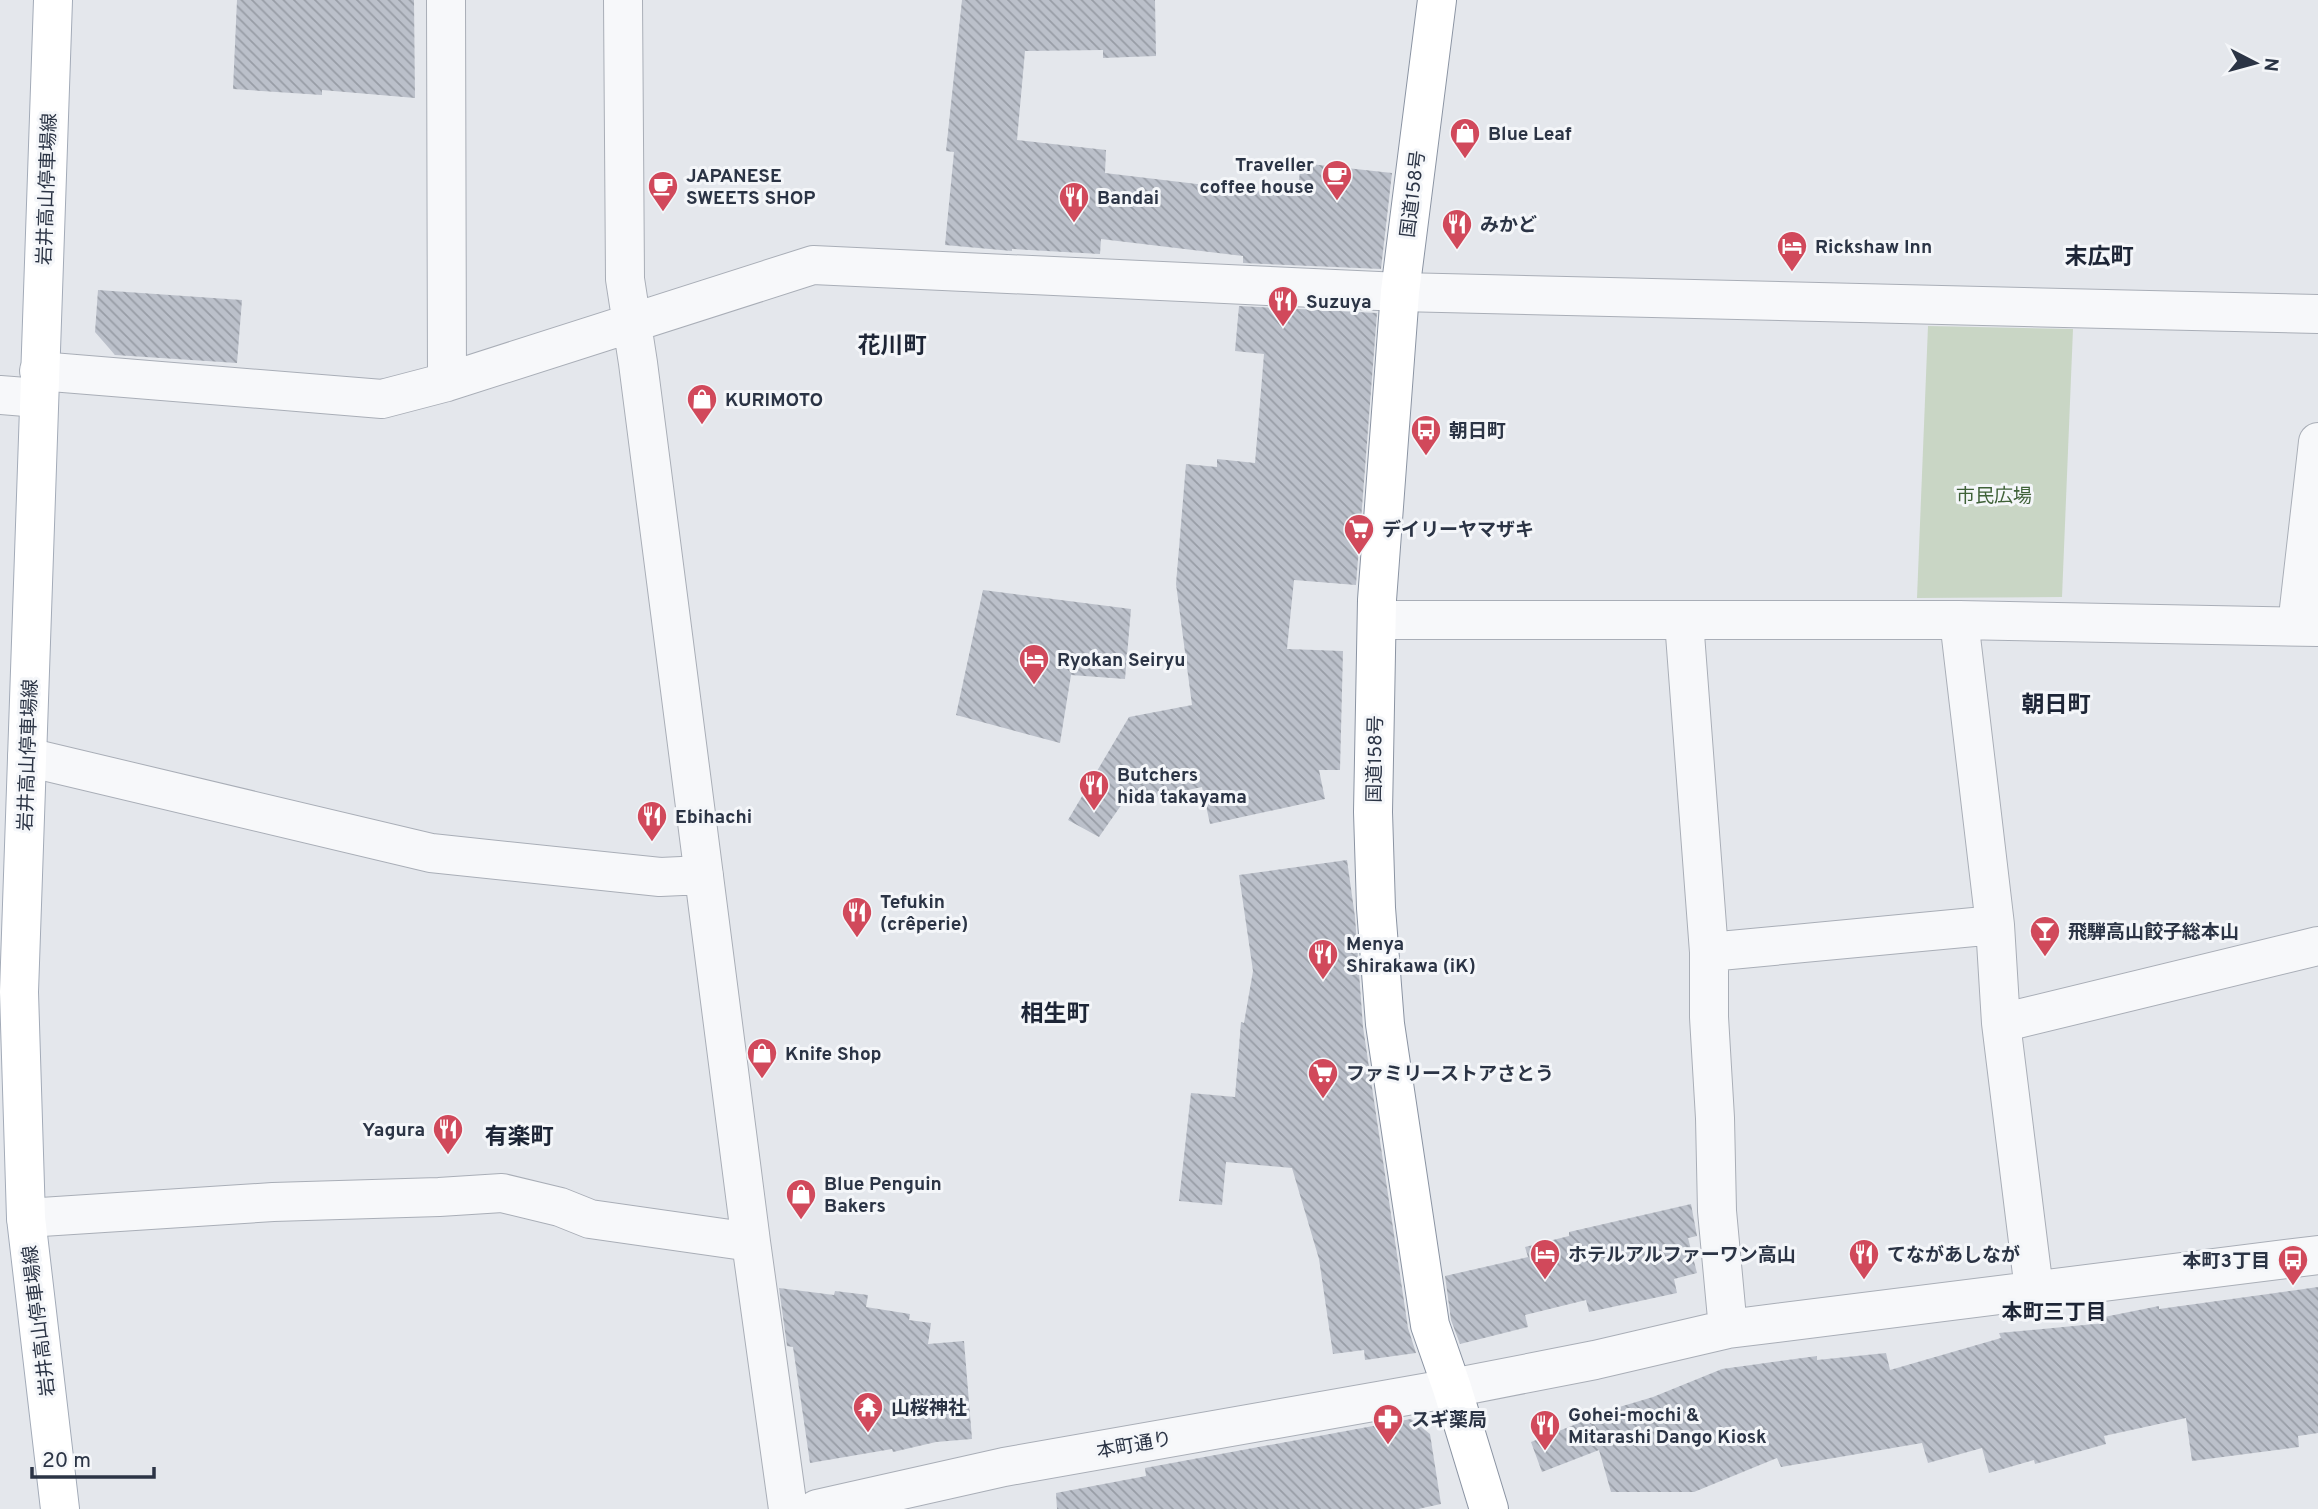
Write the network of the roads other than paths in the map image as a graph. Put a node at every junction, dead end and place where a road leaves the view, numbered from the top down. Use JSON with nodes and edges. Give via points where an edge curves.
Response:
{"nodes":[{"id":1,"x":53,"y":0,"type":"edge"},
{"id":2,"x":446,"y":0,"type":"edge"},
{"id":3,"x":623,"y":0,"type":"edge"},
{"id":4,"x":1437,"y":0,"type":"edge"},
{"id":5,"x":1400,"y":292,"type":"junction"},
{"id":6,"x":2318,"y":314,"type":"edge"},
{"id":7,"x":631,"y":322,"type":"junction"},
{"id":8,"x":447,"y":382,"type":"junction"},
{"id":9,"x":39,"y":384,"type":"junction"},
{"id":10,"x":0,"y":395,"type":"edge"},
{"id":11,"x":2318,"y":442,"type":"edge"},
{"id":12,"x":1377,"y":620,"type":"junction"},
{"id":13,"x":1959,"y":620,"type":"junction"},
{"id":14,"x":1684,"y":621,"type":"junction"},
{"id":15,"x":2307,"y":627,"type":"edge"},
{"id":16,"x":27,"y":757,"type":"junction"},
{"id":17,"x":704,"y":875,"type":"junction"},
{"id":18,"x":1995,"y":925,"type":"junction"},
{"id":19,"x":2318,"y":946,"type":"edge"},
{"id":20,"x":1709,"y":952,"type":"junction"},
{"id":21,"x":2001,"y":1023,"type":"junction"},
{"id":22,"x":26,"y":1218,"type":"junction"},
{"id":23,"x":751,"y":1242,"type":"junction"},
{"id":24,"x":2318,"y":1255,"type":"edge"},
{"id":25,"x":2034,"y":1290,"type":"junction"},
{"id":26,"x":1728,"y":1329,"type":"junction"},
{"id":27,"x":1452,"y":1388,"type":"junction"},
{"id":28,"x":60,"y":1509,"type":"edge"},
{"id":29,"x":788,"y":1509,"type":"edge"},
{"id":30,"x":817,"y":1509,"type":"edge"},
{"id":31,"x":1489,"y":1509,"type":"edge"}],
"edges":[{"from":1,"to":9,"type":"main road","name":"岩井高山停車場線"},
{"from":2,"to":8,"type":"street"},
{"from":3,"to":7,"type":"street","via":[[625,279]]},
{"from":4,"to":5,"type":"main road","name":"国道158号"},
{"from":5,"to":6,"type":"street"},
{"from":5,"to":7,"type":"street","via":[[813,265]]},
{"from":5,"to":12,"type":"main road","name":"国道158号"},
{"from":7,"to":8,"type":"street"},
{"from":7,"to":17,"type":"street"},
{"from":8,"to":9,"type":"street","via":[[382,399]]},
{"from":9,"to":10,"type":"street"},
{"from":9,"to":16,"type":"main road","name":"岩井高山停車場線"},
{"from":11,"to":15,"type":"street"},
{"from":12,"to":14,"type":"street"},
{"from":12,"to":27,"type":"main road","name":"国道158号","via":[[1373,812],[1385,1024],[1430,1325]]},
{"from":13,"to":14,"type":"street"},
{"from":13,"to":15,"type":"street"},
{"from":13,"to":18,"type":"street"},
{"from":14,"to":20,"type":"street"},
{"from":16,"to":17,"type":"street","via":[[431,853],[660,877]]},
{"from":16,"to":22,"type":"main road","name":"岩井高山停車場線","via":[[19,992]]},
{"from":17,"to":23,"type":"street"},
{"from":18,"to":20,"type":"street"},
{"from":18,"to":21,"type":"street"},
{"from":19,"to":21,"type":"street"},
{"from":20,"to":26,"type":"street","via":[[1717,1211]]},
{"from":21,"to":25,"type":"street"},
{"from":22,"to":23,"type":"street","via":[[502,1193],[590,1219]]},
{"from":22,"to":28,"type":"main road","name":"岩井高山停車場線"},
{"from":23,"to":29,"type":"street"},
{"from":24,"to":25,"type":"street","name":"本町通り"},
{"from":25,"to":26,"type":"street","name":"本町通り"},
{"from":26,"to":27,"type":"street","name":"本町通り"},
{"from":27,"to":30,"type":"street","name":"本町通り","via":[[1004,1467]]},
{"from":27,"to":31,"type":"main road","name":"国道158号"}]}
